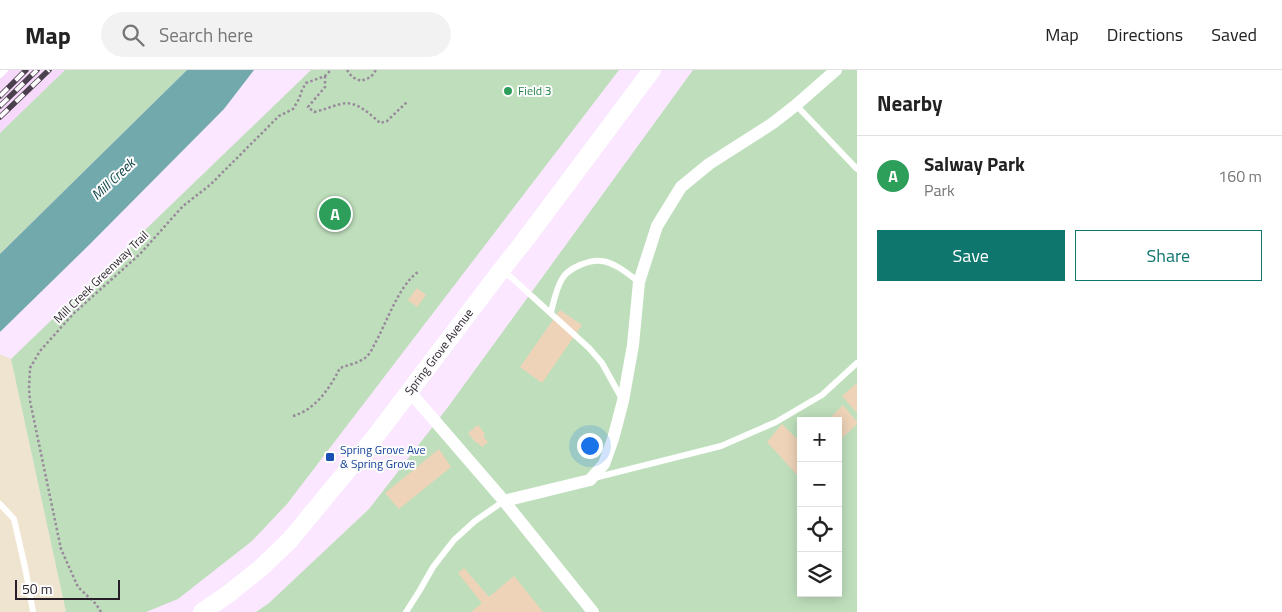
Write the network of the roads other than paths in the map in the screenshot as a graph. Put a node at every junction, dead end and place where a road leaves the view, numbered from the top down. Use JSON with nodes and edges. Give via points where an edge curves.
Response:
{"nodes":[{"id":1,"x":5,"y":70,"type":"edge"},
{"id":2,"x":652,"y":70,"type":"edge"},
{"id":3,"x":836,"y":70,"type":"edge"},
{"id":4,"x":0,"y":75,"type":"edge"},
{"id":5,"x":796,"y":105,"type":"junction"},
{"id":6,"x":857,"y":169,"type":"edge"},
{"id":7,"x":502,"y":269,"type":"junction"},
{"id":8,"x":639,"y":282,"type":"junction"},
{"id":9,"x":551,"y":312,"type":"junction"},
{"id":10,"x":857,"y":363,"type":"edge"},
{"id":11,"x":410,"y":392,"type":"junction"},
{"id":12,"x":623,"y":401,"type":"junction"},
{"id":13,"x":590,"y":480,"type":"junction"},
{"id":14,"x":504,"y":501,"type":"junction"},
{"id":15,"x":0,"y":504,"type":"edge"},
{"id":16,"x":33,"y":612,"type":"edge"},
{"id":17,"x":202,"y":612,"type":"edge"},
{"id":18,"x":407,"y":612,"type":"edge"},
{"id":19,"x":593,"y":612,"type":"edge"}],
"edges":[{"from":1,"to":4,"type":"lane"},
{"from":2,"to":7,"type":"main road","name":"Spring Grove Avenue"},
{"from":3,"to":5,"type":"street"},
{"from":5,"to":6,"type":"lane"},
{"from":5,"to":8,"type":"street","via":[[681,187],[657,226]]},
{"from":7,"to":9,"type":"lane"},
{"from":7,"to":11,"type":"main road","name":"Spring Grove Avenue"},
{"from":8,"to":9,"type":"lane","via":[[614,265],[601,261],[581,263],[562,277]]},
{"from":8,"to":12,"type":"street"},
{"from":9,"to":12,"type":"lane","via":[[590,348]]},
{"from":10,"to":13,"type":"lane","via":[[822,395],[776,422],[721,446]]},
{"from":11,"to":14,"type":"street"},
{"from":11,"to":17,"type":"main road","name":"Spring Grove Avenue","via":[[290,540],[227,595]]},
{"from":12,"to":13,"type":"street","via":[[604,464]]},
{"from":13,"to":14,"type":"street"},
{"from":14,"to":18,"type":"lane","via":[[454,540],[433,567]]},
{"from":14,"to":19,"type":"street"},
{"from":15,"to":16,"type":"lane","via":[[14,519]]}]}
